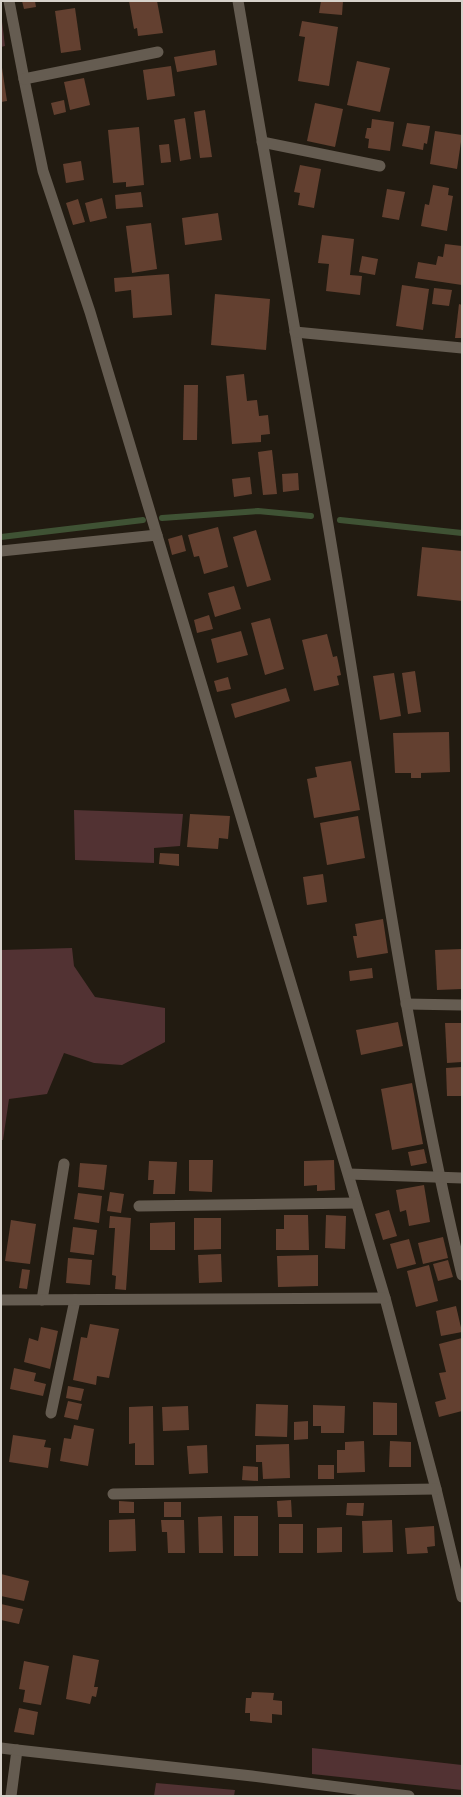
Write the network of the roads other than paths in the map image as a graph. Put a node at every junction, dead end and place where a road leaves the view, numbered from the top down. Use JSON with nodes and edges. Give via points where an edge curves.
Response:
{"nodes":[{"id":1,"x":9,"y":1,"type":"edge"},
{"id":2,"x":238,"y":1,"type":"edge"},
{"id":3,"x":158,"y":52,"type":"dead end"},
{"id":4,"x":24,"y":79,"type":"junction"},
{"id":5,"x":262,"y":142,"type":"junction"},
{"id":6,"x":380,"y":166,"type":"dead end"},
{"id":7,"x":295,"y":332,"type":"junction"},
{"id":8,"x":462,"y":348,"type":"edge"},
{"id":9,"x":157,"y":535,"type":"junction"},
{"id":10,"x":1,"y":551,"type":"edge"},
{"id":11,"x":406,"y":1004,"type":"junction"},
{"id":12,"x":462,"y":1005,"type":"edge"},
{"id":13,"x":64,"y":1164,"type":"dead end"},
{"id":14,"x":349,"y":1174,"type":"junction"},
{"id":15,"x":439,"y":1178,"type":"junction"},
{"id":16,"x":462,"y":1178,"type":"edge"},
{"id":17,"x":356,"y":1203,"type":"junction"},
{"id":18,"x":139,"y":1206,"type":"dead end"},
{"id":19,"x":462,"y":1275,"type":"edge"},
{"id":20,"x":385,"y":1298,"type":"junction"},
{"id":21,"x":1,"y":1300,"type":"edge"},
{"id":22,"x":42,"y":1300,"type":"junction"},
{"id":23,"x":74,"y":1300,"type":"junction"},
{"id":24,"x":52,"y":1413,"type":"dead end"},
{"id":25,"x":436,"y":1489,"type":"junction"},
{"id":26,"x":113,"y":1494,"type":"dead end"},
{"id":27,"x":462,"y":1597,"type":"edge"},
{"id":28,"x":1,"y":1748,"type":"edge"},
{"id":29,"x":17,"y":1750,"type":"junction"},
{"id":30,"x":11,"y":1796,"type":"edge"},
{"id":31,"x":410,"y":1796,"type":"edge"}],
"edges":[{"from":1,"to":4,"type":"street"},
{"from":2,"to":5,"type":"street"},
{"from":3,"to":4,"type":"street"},
{"from":4,"to":9,"type":"street","via":[[43,171],[90,312]]},
{"from":5,"to":6,"type":"street"},
{"from":5,"to":7,"type":"street"},
{"from":7,"to":8,"type":"street"},
{"from":7,"to":11,"type":"street"},
{"from":9,"to":10,"type":"street"},
{"from":9,"to":14,"type":"street"},
{"from":11,"to":12,"type":"street"},
{"from":11,"to":15,"type":"street"},
{"from":13,"to":22,"type":"street"},
{"from":14,"to":15,"type":"street"},
{"from":14,"to":17,"type":"street"},
{"from":15,"to":16,"type":"street"},
{"from":15,"to":19,"type":"street"},
{"from":17,"to":18,"type":"street"},
{"from":17,"to":20,"type":"street"},
{"from":20,"to":23,"type":"street"},
{"from":20,"to":25,"type":"street"},
{"from":21,"to":22,"type":"street"},
{"from":22,"to":23,"type":"street"},
{"from":23,"to":24,"type":"street"},
{"from":25,"to":26,"type":"street"},
{"from":25,"to":27,"type":"street"},
{"from":28,"to":29,"type":"street"},
{"from":29,"to":30,"type":"street"},
{"from":29,"to":31,"type":"street"}]}
